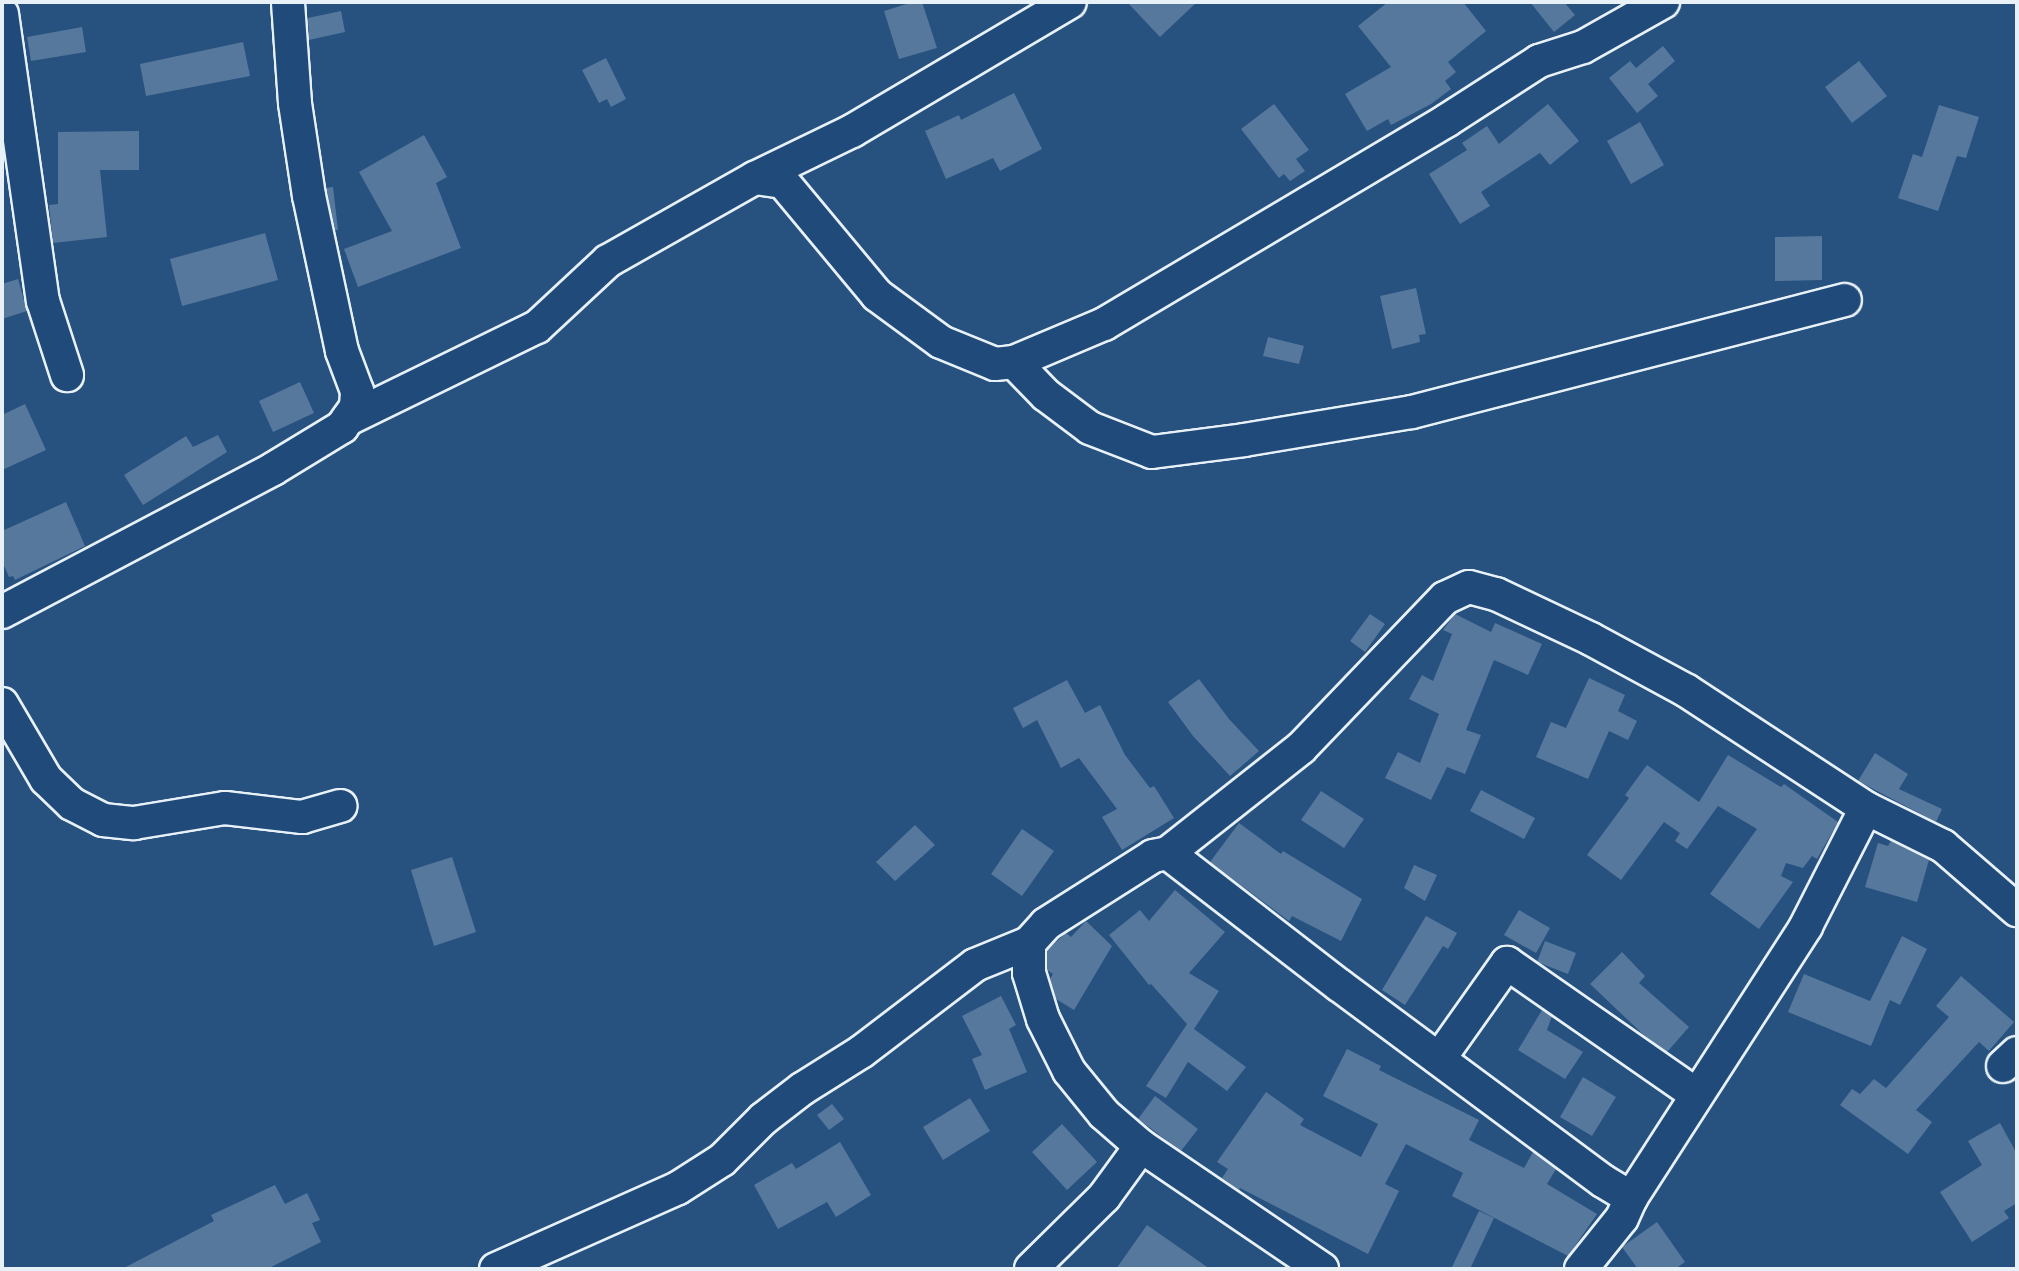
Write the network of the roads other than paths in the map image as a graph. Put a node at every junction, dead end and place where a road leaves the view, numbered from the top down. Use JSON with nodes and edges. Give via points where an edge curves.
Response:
{"nodes":[{"id":1,"x":288,"y":2,"type":"edge"},
{"id":2,"x":1070,"y":2,"type":"edge"},
{"id":3,"x":1663,"y":2,"type":"edge"},
{"id":4,"x":2,"y":14,"type":"edge"},
{"id":5,"x":755,"y":178,"type":"junction"},
{"id":6,"x":1845,"y":300,"type":"dead end"},
{"id":7,"x":1014,"y":362,"type":"junction"},
{"id":8,"x":67,"y":376,"type":"dead end"},
{"id":9,"x":348,"y":419,"type":"junction"},
{"id":10,"x":2,"y":612,"type":"edge"},
{"id":11,"x":2,"y":704,"type":"edge"},
{"id":12,"x":340,"y":806,"type":"dead end"},
{"id":13,"x":1866,"y":808,"type":"junction"},
{"id":14,"x":1168,"y":853,"type":"junction"},
{"id":15,"x":2017,"y":909,"type":"edge"},
{"id":16,"x":1029,"y":943,"type":"junction"},
{"id":17,"x":1439,"y":1059,"type":"junction"},
{"id":18,"x":1697,"y":1095,"type":"junction"},
{"id":19,"x":1141,"y":1146,"type":"junction"},
{"id":20,"x":1631,"y":1198,"type":"junction"},
{"id":21,"x":496,"y":1269,"type":"edge"},
{"id":22,"x":1031,"y":1269,"type":"edge"},
{"id":23,"x":1322,"y":1269,"type":"edge"},
{"id":24,"x":1581,"y":1269,"type":"edge"}],
"edges":[{"from":1,"to":9,"type":"street","via":[[295,103],[309,196],[342,351],[357,391],[356,407]]},
{"from":2,"to":5,"type":"street","via":[[852,131]]},
{"from":3,"to":7,"type":"street","via":[[1583,47],[1539,61],[1104,324]]},
{"from":4,"to":8,"type":"street","via":[[43,301]]},
{"from":5,"to":7,"type":"street","via":[[783,182],[877,295],[940,342],[995,364]]},
{"from":5,"to":9,"type":"street","via":[[608,261],[537,327]]},
{"from":6,"to":7,"type":"street","via":[[1412,412],[1152,452],[1090,428],[1046,395]]},
{"from":9,"to":10,"type":"street","via":[[273,469]]},
{"from":11,"to":12,"type":"street","via":[[46,779],[72,804],[103,820],[134,823],[225,808],[302,817]]},
{"from":13,"to":14,"type":"street","via":[[1687,691],[1591,639],[1496,594],[1469,587],[1445,598],[1301,748]]},
{"from":13,"to":15,"type":"street","via":[[1943,846]]},
{"from":13,"to":18,"type":"street","via":[[1806,926]]},
{"from":14,"to":16,"type":"street","via":[[1153,856],[1046,924]]},
{"from":14,"to":17,"type":"street"},
{"from":16,"to":19,"type":"street","via":[[1029,973],[1043,1019],[1069,1071],[1104,1114]]},
{"from":16,"to":21,"type":"street","via":[[975,965],[872,1044],[802,1089],[722,1160],[678,1188]]},
{"from":17,"to":18,"type":"street","via":[[1507,963]]},
{"from":17,"to":20,"type":"street"},
{"from":18,"to":20,"type":"street"},
{"from":19,"to":22,"type":"street","via":[[1104,1197]]},
{"from":19,"to":23,"type":"street"},
{"from":20,"to":24,"type":"street","via":[[1622,1218]]}]}
